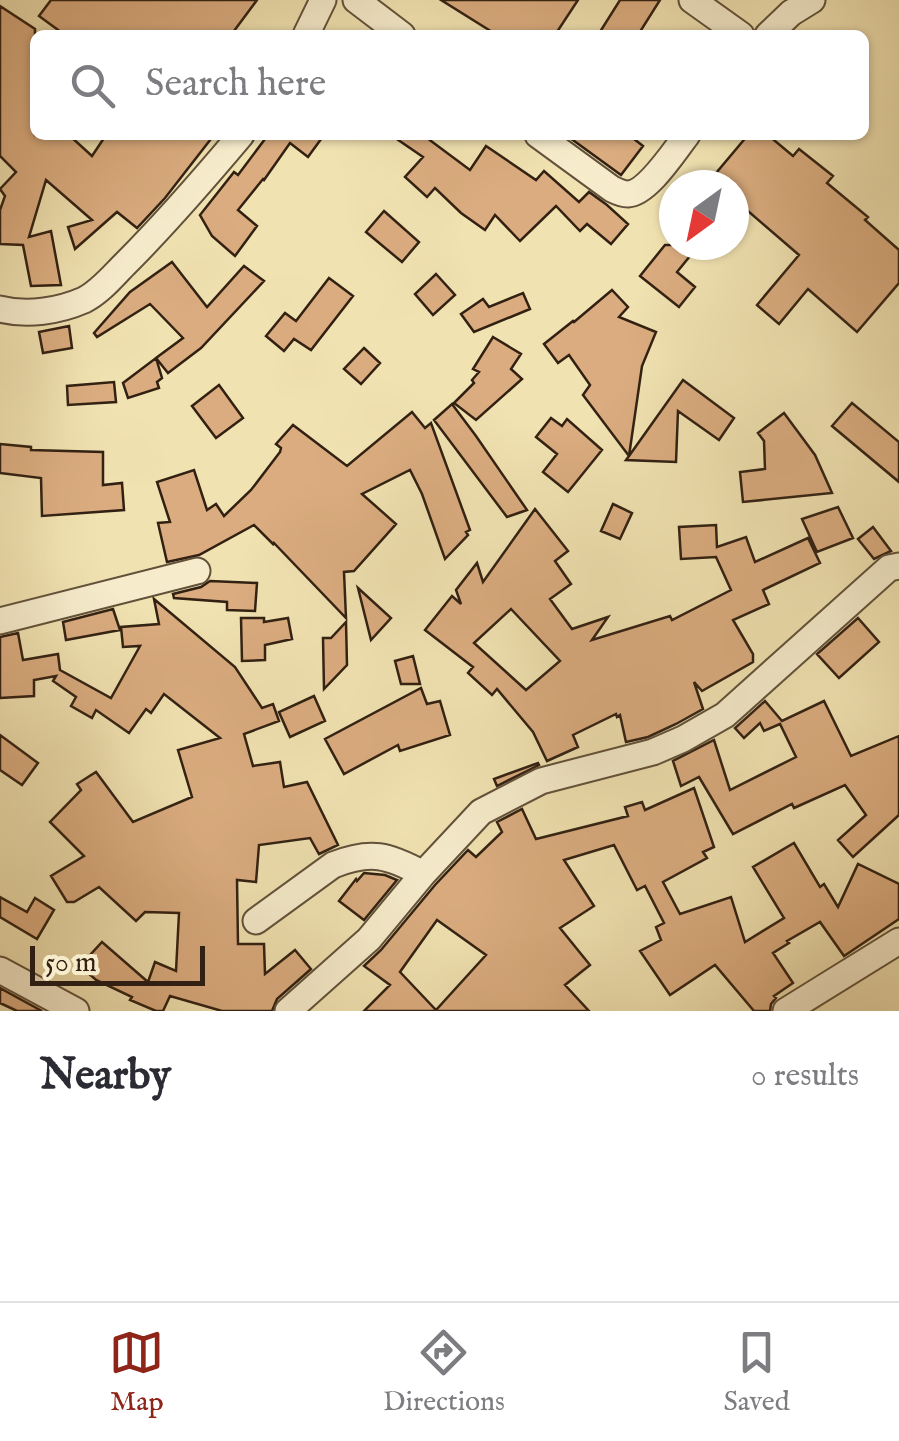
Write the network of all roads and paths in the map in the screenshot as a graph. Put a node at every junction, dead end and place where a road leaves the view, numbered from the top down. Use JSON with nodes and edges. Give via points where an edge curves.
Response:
{"nodes":[{"id":1,"x":322,"y":0,"type":"edge"},
{"id":2,"x":356,"y":0,"type":"edge"},
{"id":3,"x":692,"y":0,"type":"edge"},
{"id":4,"x":812,"y":0,"type":"edge"},
{"id":5,"x":308,"y":30,"type":"edge"},
{"id":6,"x":395,"y":30,"type":"edge"},
{"id":7,"x":734,"y":30,"type":"edge"},
{"id":8,"x":773,"y":30,"type":"edge"},
{"id":9,"x":237,"y":140,"type":"edge"},
{"id":10,"x":545,"y":140,"type":"edge"},
{"id":11,"x":683,"y":140,"type":"edge"},
{"id":12,"x":0,"y":310,"type":"edge"},
{"id":13,"x":899,"y":566,"type":"edge"},
{"id":14,"x":197,"y":571,"type":"dead end"},
{"id":15,"x":0,"y":621,"type":"edge"},
{"id":16,"x":423,"y":874,"type":"junction"},
{"id":17,"x":256,"y":921,"type":"dead end"},
{"id":18,"x":899,"y":942,"type":"edge"},
{"id":19,"x":0,"y":970,"type":"edge"},
{"id":20,"x":76,"y":1011,"type":"edge"},
{"id":21,"x":288,"y":1011,"type":"edge"},
{"id":22,"x":786,"y":1011,"type":"edge"}],
"edges":[{"from":1,"to":5,"type":"street"},
{"from":2,"to":6,"type":"street"},
{"from":3,"to":7,"type":"street"},
{"from":4,"to":8,"type":"street"},
{"from":9,"to":12,"type":"street","via":[[155,234],[86,299],[52,310]]},
{"from":10,"to":11,"type":"street","via":[[626,194],[650,181]]},
{"from":13,"to":16,"type":"street","via":[[725,715],[653,752],[561,774],[490,806]]},
{"from":14,"to":15,"type":"street"},
{"from":16,"to":17,"type":"street","via":[[375,855],[342,861]]},
{"from":16,"to":21,"type":"street","via":[[369,939]]},
{"from":18,"to":22,"type":"street"},
{"from":19,"to":20,"type":"street"}]}
